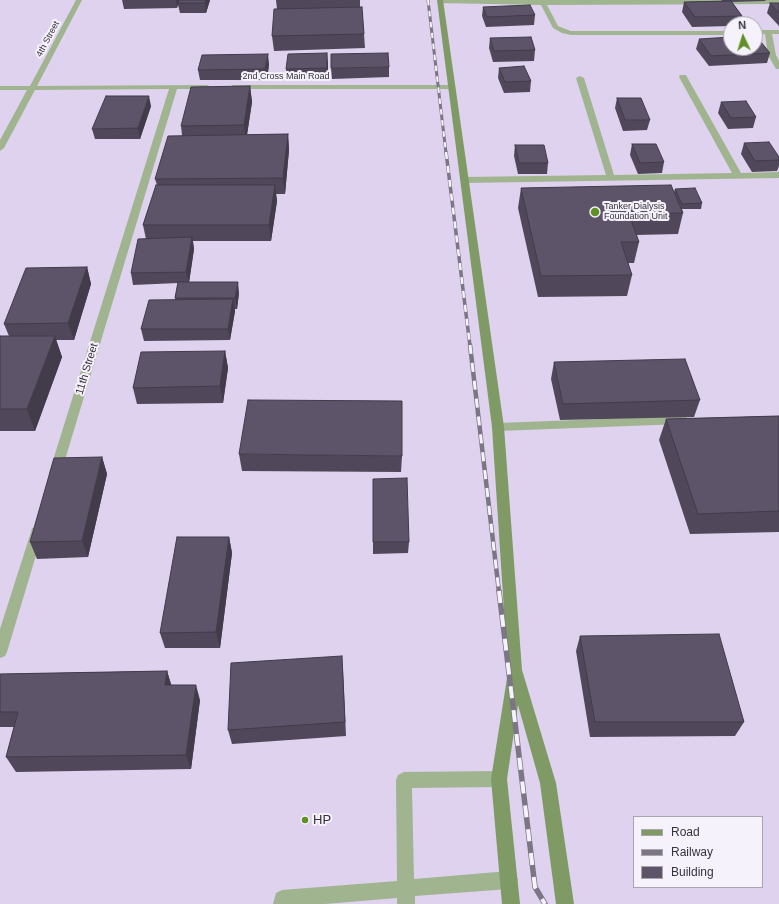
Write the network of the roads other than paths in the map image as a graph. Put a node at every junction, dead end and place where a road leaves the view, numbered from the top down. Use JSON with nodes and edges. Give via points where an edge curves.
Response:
{"nodes":[{"id":1,"x":79,"y":0,"type":"edge"},
{"id":2,"x":440,"y":1,"type":"edge"},
{"id":3,"x":779,"y":2,"type":"edge"},
{"id":4,"x":543,"y":3,"type":"junction"},
{"id":5,"x":763,"y":32,"type":"edge"},
{"id":6,"x":768,"y":32,"type":"junction"},
{"id":7,"x":779,"y":32,"type":"edge"},
{"id":8,"x":723,"y":33,"type":"edge"},
{"id":9,"x":779,"y":67,"type":"edge"},
{"id":10,"x":683,"y":77,"type":"dead end"},
{"id":11,"x":580,"y":78,"type":"dead end"},
{"id":12,"x":451,"y":86,"type":"junction"},
{"id":13,"x":174,"y":87,"type":"junction"},
{"id":14,"x":214,"y":87,"type":"edge"},
{"id":15,"x":230,"y":87,"type":"edge"},
{"id":16,"x":0,"y":88,"type":"edge"},
{"id":17,"x":32,"y":88,"type":"junction"},
{"id":18,"x":0,"y":148,"type":"edge"},
{"id":19,"x":779,"y":175,"type":"edge"},
{"id":20,"x":738,"y":176,"type":"junction"},
{"id":21,"x":611,"y":178,"type":"junction"},
{"id":22,"x":464,"y":180,"type":"junction"},
{"id":23,"x":693,"y":420,"type":"edge"},
{"id":24,"x":498,"y":427,"type":"junction"},
{"id":25,"x":52,"y":484,"type":"edge"},
{"id":26,"x":40,"y":522,"type":"edge"},
{"id":27,"x":0,"y":652,"type":"edge"},
{"id":28,"x":516,"y":670,"type":"junction"},
{"id":29,"x":499,"y":779,"type":"junction"},
{"id":30,"x":509,"y":880,"type":"junction"},
{"id":31,"x":406,"y":896,"type":"edge"},
{"id":32,"x":282,"y":904,"type":"edge"},
{"id":33,"x":511,"y":904,"type":"edge"},
{"id":34,"x":565,"y":904,"type":"edge"}],
"edges":[{"from":1,"to":17,"type":"street","name":"4th Street"},
{"from":2,"to":4,"type":"street"},
{"from":2,"to":12,"type":"street"},
{"from":3,"to":4,"type":"street"},
{"from":4,"to":8,"type":"street","via":[[555,27],[564,32]]},
{"from":5,"to":6,"type":"street"},
{"from":6,"to":7,"type":"street"},
{"from":6,"to":9,"type":"street","via":[[772,55]]},
{"from":10,"to":20,"type":"street"},
{"from":11,"to":21,"type":"street"},
{"from":12,"to":15,"type":"street","name":"2nd Cross Main Road"},
{"from":12,"to":22,"type":"street"},
{"from":13,"to":14,"type":"street"},
{"from":13,"to":17,"type":"street"},
{"from":13,"to":25,"type":"street","name":"11th Street"},
{"from":16,"to":17,"type":"street"},
{"from":17,"to":18,"type":"street","name":"4th Street"},
{"from":19,"to":20,"type":"street"},
{"from":20,"to":21,"type":"street"},
{"from":21,"to":22,"type":"street"},
{"from":22,"to":24,"type":"street"},
{"from":23,"to":24,"type":"street"},
{"from":24,"to":28,"type":"street"},
{"from":26,"to":27,"type":"street"},
{"from":28,"to":29,"type":"street"},
{"from":28,"to":34,"type":"street","via":[[548,783]]},
{"from":29,"to":30,"type":"street"},
{"from":29,"to":31,"type":"street","via":[[404,780]]},
{"from":30,"to":31,"type":"street"},
{"from":30,"to":33,"type":"street"},
{"from":31,"to":32,"type":"street","via":[[282,899]]}]}
